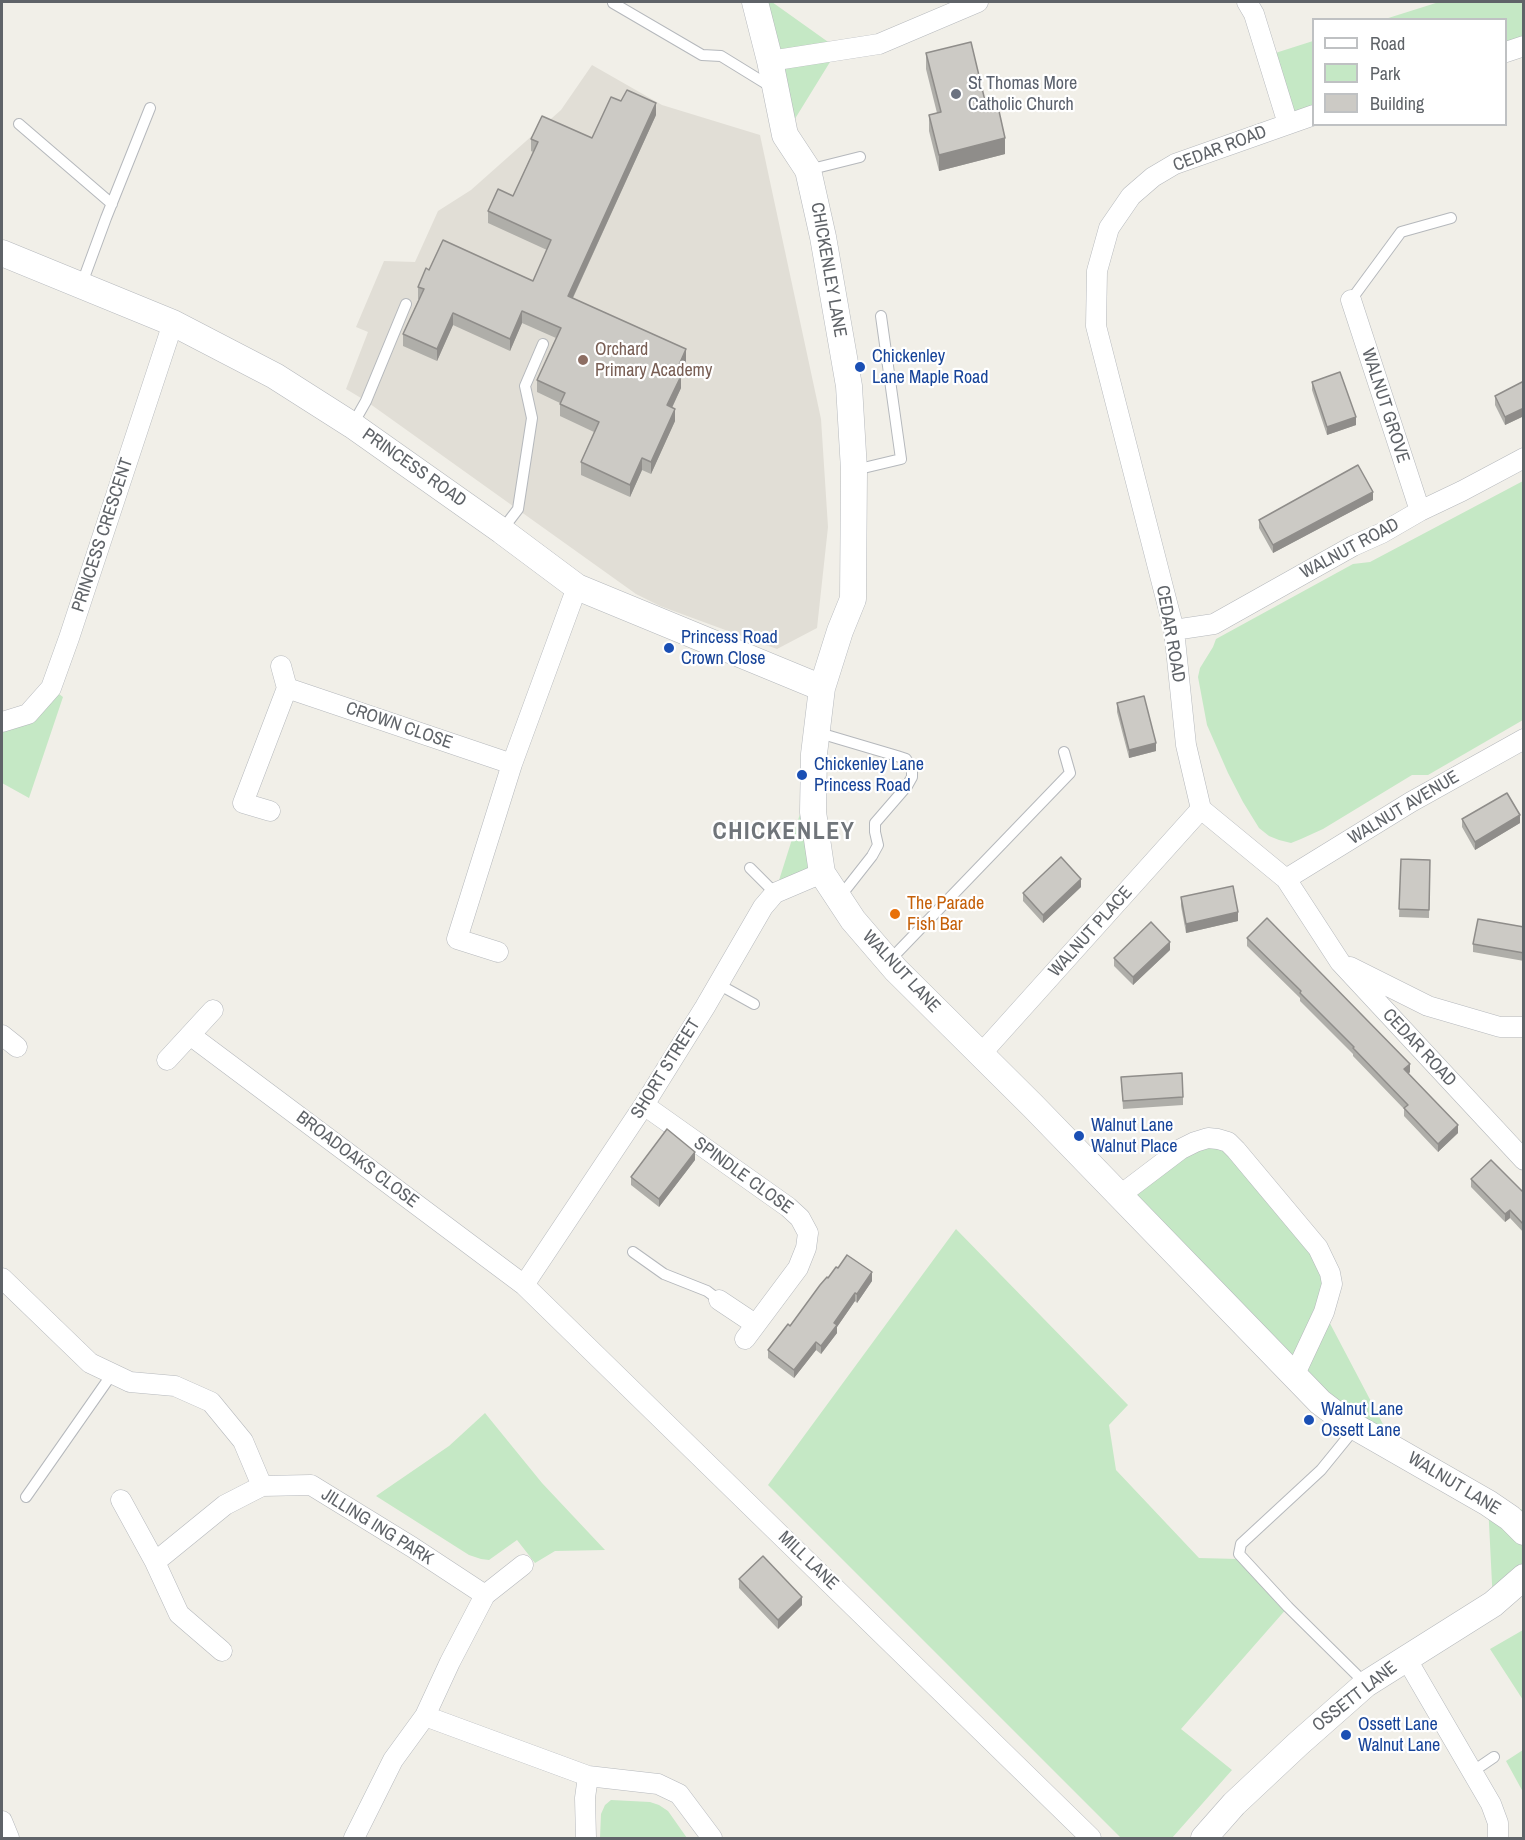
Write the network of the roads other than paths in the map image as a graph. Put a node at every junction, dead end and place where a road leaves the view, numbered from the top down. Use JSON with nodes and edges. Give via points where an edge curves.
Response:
{"nodes":[{"id":1,"x":755,"y":2,"type":"edge"},
{"id":2,"x":978,"y":2,"type":"edge"},
{"id":3,"x":1247,"y":2,"type":"edge"},
{"id":4,"x":613,"y":3,"type":"dead end"},
{"id":5,"x":1524,"y":46,"type":"edge"},
{"id":6,"x":1507,"y":52,"type":"edge"},
{"id":7,"x":770,"y":61,"type":"junction"},
{"id":8,"x":776,"y":90,"type":"junction"},
{"id":9,"x":150,"y":108,"type":"dead end"},
{"id":10,"x":1312,"y":116,"type":"edge"},
{"id":11,"x":19,"y":124,"type":"dead end"},
{"id":12,"x":1288,"y":124,"type":"junction"},
{"id":13,"x":860,"y":157,"type":"dead end"},
{"id":14,"x":808,"y":170,"type":"junction"},
{"id":15,"x":111,"y":204,"type":"junction"},
{"id":16,"x":1451,"y":218,"type":"dead end"},
{"id":17,"x":2,"y":253,"type":"edge"},
{"id":18,"x":81,"y":286,"type":"junction"},
{"id":19,"x":1351,"y":300,"type":"joint"},
{"id":20,"x":405,"y":304,"type":"dead end"},
{"id":21,"x":881,"y":316,"type":"dead end"},
{"id":22,"x":173,"y":323,"type":"junction"},
{"id":23,"x":543,"y":344,"type":"dead end"},
{"id":24,"x":352,"y":425,"type":"junction"},
{"id":25,"x":1524,"y":458,"type":"edge"},
{"id":26,"x":854,"y":470,"type":"junction"},
{"id":27,"x":1420,"y":511,"type":"junction"},
{"id":28,"x":502,"y":531,"type":"junction"},
{"id":29,"x":577,"y":587,"type":"junction"},
{"id":30,"x":1173,"y":630,"type":"junction"},
{"id":31,"x":281,"y":666,"type":"dead end"},
{"id":32,"x":286,"y":688,"type":"junction"},
{"id":33,"x":822,"y":688,"type":"junction"},
{"id":34,"x":2,"y":722,"type":"edge"},
{"id":35,"x":816,"y":732,"type":"junction"},
{"id":36,"x":1524,"y":739,"type":"edge"},
{"id":37,"x":1064,"y":752,"type":"dead end"},
{"id":38,"x":512,"y":764,"type":"junction"},
{"id":39,"x":1201,"y":809,"type":"junction"},
{"id":40,"x":270,"y":811,"type":"dead end"},
{"id":41,"x":750,"y":868,"type":"dead end"},
{"id":42,"x":822,"y":873,"type":"junction"},
{"id":43,"x":1286,"y":879,"type":"junction"},
{"id":44,"x":775,"y":893,"type":"junction"},
{"id":45,"x":839,"y":898,"type":"junction"},
{"id":46,"x":498,"y":952,"type":"dead end"},
{"id":47,"x":889,"y":962,"type":"junction"},
{"id":48,"x":1340,"y":962,"type":"junction"},
{"id":49,"x":718,"y":984,"type":"junction"},
{"id":50,"x":754,"y":1004,"type":"dead end"},
{"id":51,"x":213,"y":1010,"type":"dead end"},
{"id":52,"x":1524,"y":1028,"type":"edge"},
{"id":53,"x":189,"y":1035,"type":"junction"},
{"id":54,"x":980,"y":1055,"type":"junction"},
{"id":55,"x":167,"y":1060,"type":"dead end"},
{"id":56,"x":644,"y":1105,"type":"junction"},
{"id":57,"x":1524,"y":1160,"type":"edge"},
{"id":58,"x":1119,"y":1196,"type":"junction"},
{"id":59,"x":633,"y":1252,"type":"dead end"},
{"id":60,"x":2,"y":1278,"type":"edge"},
{"id":61,"x":524,"y":1285,"type":"junction"},
{"id":62,"x":719,"y":1300,"type":"joint"},
{"id":63,"x":112,"y":1374,"type":"junction"},
{"id":64,"x":1294,"y":1376,"type":"junction"},
{"id":65,"x":1356,"y":1427,"type":"junction"},
{"id":66,"x":262,"y":1486,"type":"junction"},
{"id":67,"x":26,"y":1497,"type":"dead end"},
{"id":68,"x":121,"y":1500,"type":"dead end"},
{"id":69,"x":1524,"y":1532,"type":"edge"},
{"id":70,"x":155,"y":1562,"type":"junction"},
{"id":71,"x":523,"y":1565,"type":"dead end"},
{"id":72,"x":1524,"y":1577,"type":"edge"},
{"id":73,"x":485,"y":1595,"type":"junction"},
{"id":74,"x":222,"y":1651,"type":"dead end"},
{"id":75,"x":1406,"y":1658,"type":"junction"},
{"id":76,"x":1366,"y":1684,"type":"junction"},
{"id":77,"x":425,"y":1716,"type":"junction"},
{"id":78,"x":1494,"y":1757,"type":"dead end"},
{"id":79,"x":1472,"y":1772,"type":"junction"},
{"id":80,"x":588,"y":1776,"type":"junction"},
{"id":81,"x":2,"y":1821,"type":"edge"},
{"id":82,"x":9,"y":1839,"type":"edge"},
{"id":83,"x":354,"y":1839,"type":"edge"},
{"id":84,"x":586,"y":1839,"type":"edge"},
{"id":85,"x":712,"y":1839,"type":"edge"},
{"id":86,"x":1091,"y":1839,"type":"edge"},
{"id":87,"x":1204,"y":1839,"type":"edge"},
{"id":88,"x":1498,"y":1839,"type":"edge"}],
"edges":[{"from":1,"to":7,"type":"street","name":"CHICKENLEY LANE"},
{"from":2,"to":7,"type":"street","via":[[879,44]]},
{"from":3,"to":12,"type":"street"},
{"from":4,"to":8,"type":"lane","via":[[702,55],[721,56]]},
{"from":5,"to":6,"type":"street"},
{"from":7,"to":8,"type":"street","name":"CHICKENLEY LANE"},
{"from":8,"to":14,"type":"street","name":"CHICKENLEY LANE","via":[[785,135]]},
{"from":9,"to":15,"type":"lane"},
{"from":10,"to":12,"type":"street","name":"CEDAR ROAD"},
{"from":11,"to":15,"type":"lane"},
{"from":12,"to":30,"type":"street","name":"CEDAR ROAD","via":[[1175,164],[1153,177],[1131,196],[1109,228],[1097,272],[1096,326]]},
{"from":13,"to":14,"type":"lane"},
{"from":14,"to":26,"type":"street","name":"CHICKENLEY LANE","via":[[849,386]]},
{"from":15,"to":18,"type":"lane"},
{"from":16,"to":19,"type":"lane","via":[[1401,232]]},
{"from":17,"to":18,"type":"street","name":"PRINCESS ROAD"},
{"from":18,"to":22,"type":"street","name":"PRINCESS ROAD"},
{"from":19,"to":27,"type":"street","name":"WALNUT GROVE"},
{"from":20,"to":24,"type":"lane","via":[[366,401]]},
{"from":21,"to":26,"type":"lane","via":[[901,459]]},
{"from":22,"to":24,"type":"street","name":"PRINCESS ROAD","via":[[275,376]]},
{"from":22,"to":34,"type":"street","name":"PRINCESS CRESCENT","via":[[51,688],[28,714]]},
{"from":23,"to":28,"type":"lane","via":[[525,386],[532,418],[518,509]]},
{"from":24,"to":28,"type":"street","name":"PRINCESS ROAD"},
{"from":25,"to":27,"type":"street","name":"WALNUT ROAD"},
{"from":26,"to":33,"type":"street","name":"CHICKENLEY LANE","via":[[853,599]]},
{"from":27,"to":30,"type":"street","name":"WALNUT ROAD","via":[[1214,624]]},
{"from":28,"to":29,"type":"street","name":"PRINCESS ROAD"},
{"from":29,"to":33,"type":"street","name":"PRINCESS ROAD"},
{"from":29,"to":38,"type":"street"},
{"from":30,"to":39,"type":"street","name":"CEDAR ROAD","via":[[1186,745]]},
{"from":31,"to":32,"type":"street"},
{"from":32,"to":38,"type":"street","name":"CROWN CLOSE"},
{"from":32,"to":40,"type":"street","via":[[243,803]]},
{"from":33,"to":35,"type":"street","name":"WALNUT LANE"},
{"from":35,"to":42,"type":"street","name":"WALNUT LANE","via":[[813,812]]},
{"from":35,"to":45,"type":"lane","via":[[906,759],[912,768],[907,786],[875,823],[878,845],[872,856]]},
{"from":36,"to":43,"type":"street","name":"WALNUT AVENUE"},
{"from":37,"to":47,"type":"lane","via":[[1070,773]]},
{"from":38,"to":46,"type":"street","via":[[457,939]]},
{"from":39,"to":43,"type":"street","name":"CEDAR ROAD"},
{"from":39,"to":54,"type":"street","name":"WALNUT PLACE"},
{"from":41,"to":44,"type":"lane"},
{"from":42,"to":44,"type":"street"},
{"from":42,"to":45,"type":"street","name":"WALNUT LANE"},
{"from":43,"to":48,"type":"street","name":"CEDAR ROAD"},
{"from":44,"to":49,"type":"street","name":"SHORT STREET"},
{"from":45,"to":47,"type":"street","name":"WALNUT LANE"},
{"from":47,"to":54,"type":"street","name":"WALNUT LANE"},
{"from":48,"to":52,"type":"street","via":[[1428,1006],[1500,1027]]},
{"from":48,"to":57,"type":"street","name":"CEDAR ROAD"},
{"from":49,"to":50,"type":"lane"},
{"from":49,"to":56,"type":"street","name":"SHORT STREET"},
{"from":51,"to":53,"type":"street"},
{"from":53,"to":55,"type":"street"},
{"from":53,"to":61,"type":"street","name":"BROADOAKS CLOSE"},
{"from":54,"to":58,"type":"street","name":"WALNUT LANE"},
{"from":56,"to":61,"type":"street","name":"SHORT STREET"},
{"from":56,"to":62,"type":"street","name":"SPINDLE CLOSE","via":[[788,1207],[808,1233],[798,1268],[750,1332]]},
{"from":58,"to":64,"type":"street","name":"WALNUT LANE"},
{"from":58,"to":64,"type":"street","via":[[1195,1142],[1218,1139],[1236,1150],[1318,1248],[1330,1273],[1332,1284],[1324,1312]]},
{"from":59,"to":62,"type":"lane","via":[[664,1274],[707,1291]]},
{"from":60,"to":63,"type":"street","via":[[90,1363]]},
{"from":61,"to":86,"type":"street","name":"MILL LANE"},
{"from":63,"to":66,"type":"street","via":[[130,1382],[175,1386],[211,1402],[243,1441]]},
{"from":63,"to":67,"type":"lane"},
{"from":64,"to":65,"type":"street","name":"WALNUT LANE","via":[[1320,1402]]},
{"from":65,"to":69,"type":"street","name":"WALNUT LANE","via":[[1488,1503]]},
{"from":65,"to":76,"type":"lane","via":[[1320,1470],[1241,1544],[1239,1554]]},
{"from":66,"to":70,"type":"street","via":[[225,1505]]},
{"from":66,"to":73,"type":"street","name":"JILLING ING PARK","via":[[311,1485]]},
{"from":68,"to":70,"type":"street"},
{"from":70,"to":74,"type":"street","via":[[179,1614]]},
{"from":71,"to":73,"type":"street"},
{"from":72,"to":75,"type":"street","name":"OSSETT LANE","via":[[1493,1605]]},
{"from":73,"to":77,"type":"street"},
{"from":75,"to":76,"type":"street","name":"OSSETT LANE"},
{"from":75,"to":79,"type":"street"},
{"from":76,"to":87,"type":"street","name":"OSSETT LANE","via":[[1234,1804]]},
{"from":77,"to":80,"type":"street"},
{"from":77,"to":83,"type":"street","via":[[393,1760]]},
{"from":78,"to":79,"type":"lane"},
{"from":79,"to":88,"type":"street","via":[[1491,1804],[1498,1823]]},
{"from":80,"to":84,"type":"street"},
{"from":80,"to":85,"type":"street","via":[[658,1784],[679,1794]]},
{"from":81,"to":82,"type":"street"}]}
